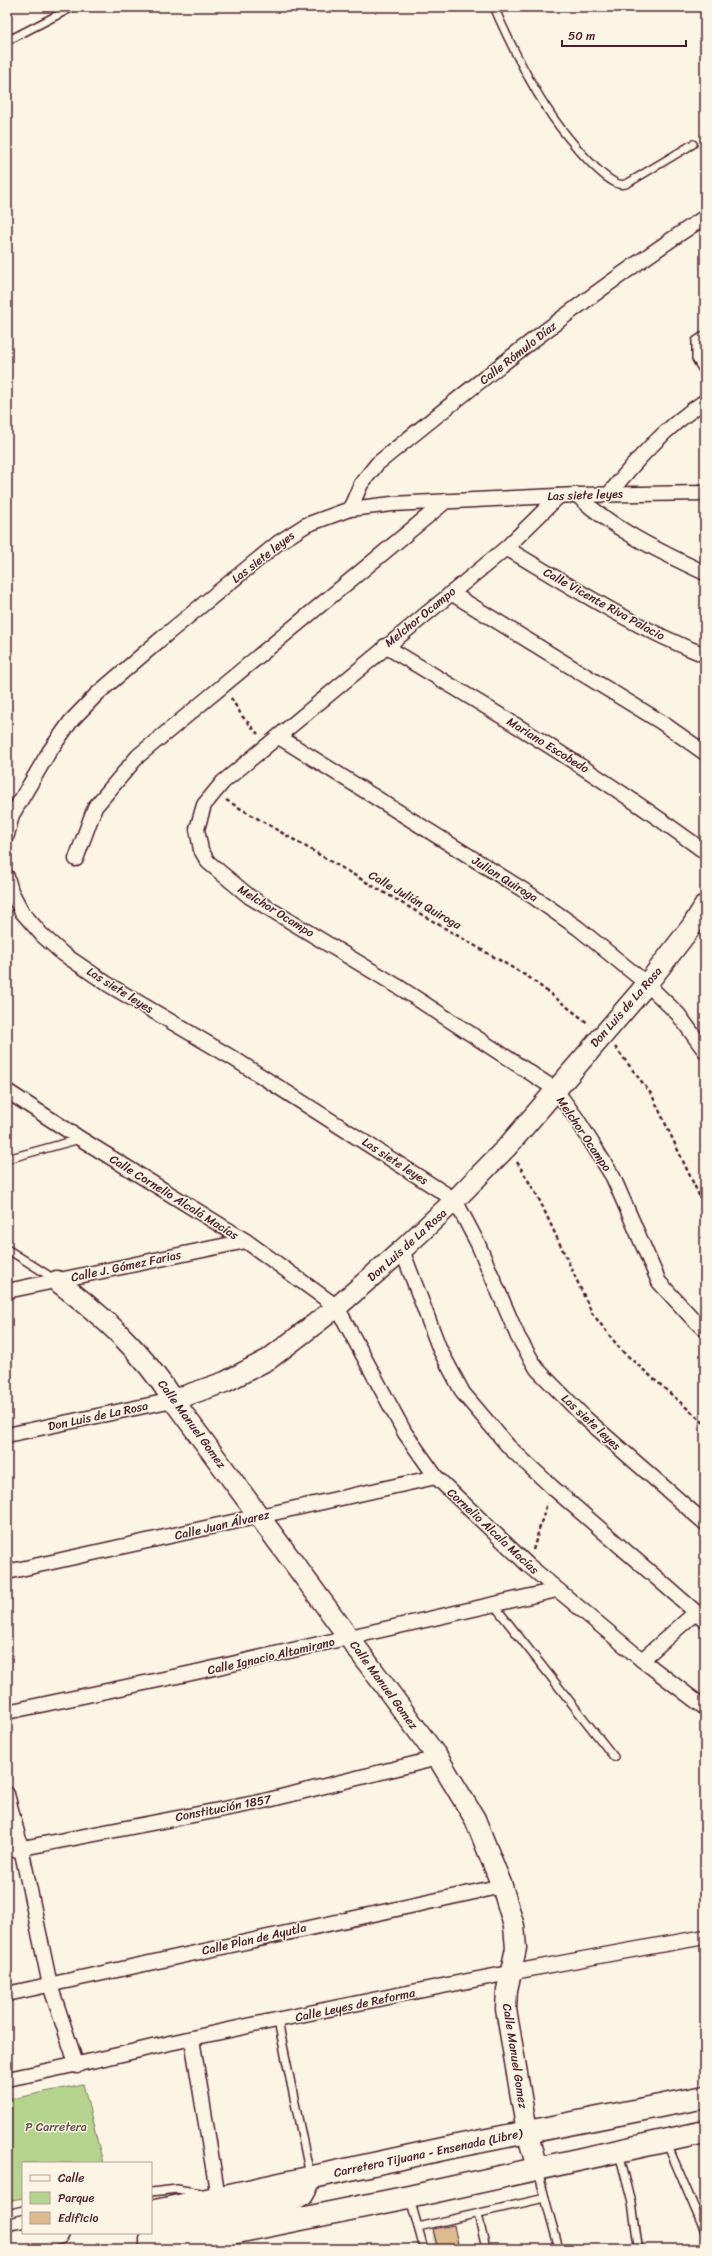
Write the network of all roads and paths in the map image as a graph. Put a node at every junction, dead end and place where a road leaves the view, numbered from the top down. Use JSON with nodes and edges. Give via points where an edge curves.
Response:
{"nodes":[{"id":1,"x":73,"y":7,"type":"edge"},
{"id":2,"x":494,"y":7,"type":"edge"},
{"id":3,"x":7,"y":42,"type":"edge"},
{"id":4,"x":693,"y":144,"type":"dead end"},
{"id":5,"x":705,"y":216,"type":"edge"},
{"id":6,"x":705,"y":335,"type":"edge"},
{"id":7,"x":705,"y":374,"type":"edge"},
{"id":8,"x":705,"y":401,"type":"edge"},
{"id":9,"x":705,"y":492,"type":"edge"},
{"id":10,"x":609,"y":494,"type":"junction"},
{"id":11,"x":577,"y":495,"type":"junction"},
{"id":12,"x":559,"y":496,"type":"junction"},
{"id":13,"x":446,"y":500,"type":"junction"},
{"id":14,"x":350,"y":509,"type":"junction"},
{"id":15,"x":506,"y":548,"type":"junction"},
{"id":16,"x":705,"y":573,"type":"edge"},
{"id":17,"x":451,"y":592,"type":"junction"},
{"id":18,"x":385,"y":646,"type":"junction"},
{"id":19,"x":705,"y":655,"type":"edge"},
{"id":20,"x":222,"y":684,"type":"junction"},
{"id":21,"x":279,"y":737,"type":"junction"},
{"id":22,"x":268,"y":745,"type":"junction"},
{"id":23,"x":705,"y":753,"type":"edge"},
{"id":24,"x":212,"y":793,"type":"junction"},
{"id":25,"x":7,"y":835,"type":"edge"},
{"id":26,"x":705,"y":852,"type":"edge"},
{"id":27,"x":76,"y":859,"type":"dead end"},
{"id":28,"x":7,"y":877,"type":"edge"},
{"id":29,"x":705,"y":905,"type":"edge"},
{"id":30,"x":647,"y":984,"type":"junction"},
{"id":31,"x":602,"y":1034,"type":"junction"},
{"id":32,"x":705,"y":1052,"type":"edge"},
{"id":33,"x":555,"y":1089,"type":"junction"},
{"id":34,"x":7,"y":1091,"type":"edge"},
{"id":35,"x":80,"y":1139,"type":"junction"},
{"id":36,"x":507,"y":1147,"type":"junction"},
{"id":37,"x":7,"y":1159,"type":"edge"},
{"id":38,"x":456,"y":1200,"type":"junction"},
{"id":39,"x":705,"y":1208,"type":"edge"},
{"id":40,"x":246,"y":1241,"type":"junction"},
{"id":41,"x":7,"y":1249,"type":"edge"},
{"id":42,"x":402,"y":1250,"type":"junction"},
{"id":43,"x":58,"y":1281,"type":"junction"},
{"id":44,"x":7,"y":1290,"type":"edge"},
{"id":45,"x":337,"y":1307,"type":"junction"},
{"id":46,"x":705,"y":1329,"type":"edge"},
{"id":47,"x":173,"y":1400,"type":"junction"},
{"id":48,"x":705,"y":1424,"type":"edge"},
{"id":49,"x":7,"y":1436,"type":"edge"},
{"id":50,"x":436,"y":1477,"type":"junction"},
{"id":51,"x":552,"y":1487,"type":"junction"},
{"id":52,"x":261,"y":1516,"type":"junction"},
{"id":53,"x":705,"y":1523,"type":"edge"},
{"id":54,"x":528,"y":1565,"type":"junction"},
{"id":55,"x":7,"y":1572,"type":"edge"},
{"id":56,"x":557,"y":1590,"type":"junction"},
{"id":57,"x":494,"y":1605,"type":"junction"},
{"id":58,"x":700,"y":1616,"type":"edge"},
{"id":59,"x":350,"y":1638,"type":"junction"},
{"id":60,"x":642,"y":1660,"type":"junction"},
{"id":61,"x":705,"y":1708,"type":"edge"},
{"id":62,"x":7,"y":1712,"type":"edge"},
{"id":63,"x":614,"y":1757,"type":"dead end"},
{"id":64,"x":438,"y":1758,"type":"junction"},
{"id":65,"x":7,"y":1794,"type":"edge"},
{"id":66,"x":21,"y":1848,"type":"junction"},
{"id":67,"x":7,"y":1851,"type":"edge"},
{"id":68,"x":502,"y":1886,"type":"junction"},
{"id":69,"x":705,"y":1937,"type":"edge"},
{"id":70,"x":510,"y":1972,"type":"junction"},
{"id":71,"x":50,"y":1985,"type":"junction"},
{"id":72,"x":7,"y":1994,"type":"edge"},
{"id":73,"x":278,"y":2021,"type":"junction"},
{"id":74,"x":192,"y":2039,"type":"junction"},
{"id":75,"x":77,"y":2066,"type":"junction"},
{"id":76,"x":7,"y":2079,"type":"edge"},
{"id":77,"x":705,"y":2096,"type":"edge"},
{"id":78,"x":527,"y":2132,"type":"junction"},
{"id":79,"x":705,"y":2132,"type":"edge"},
{"id":80,"x":666,"y":2140,"type":"junction"},
{"id":81,"x":619,"y":2151,"type":"junction"},
{"id":82,"x":537,"y":2168,"type":"junction"},
{"id":83,"x":311,"y":2178,"type":"junction"},
{"id":84,"x":152,"y":2192,"type":"edge"},
{"id":85,"x":218,"y":2197,"type":"junction"},
{"id":86,"x":409,"y":2197,"type":"junction"},
{"id":87,"x":545,"y":2198,"type":"junction"},
{"id":88,"x":22,"y":2210,"type":"edge"},
{"id":89,"x":152,"y":2212,"type":"edge"},
{"id":90,"x":7,"y":2214,"type":"edge"},
{"id":91,"x":478,"y":2214,"type":"junction"},
{"id":92,"x":418,"y":2227,"type":"junction"},
{"id":93,"x":705,"y":2232,"type":"edge"},
{"id":94,"x":53,"y":2234,"type":"edge"},
{"id":95,"x":7,"y":2243,"type":"edge"},
{"id":96,"x":152,"y":2249,"type":"edge"},
{"id":97,"x":424,"y":2249,"type":"edge"},
{"id":98,"x":486,"y":2249,"type":"edge"},
{"id":99,"x":559,"y":2249,"type":"edge"},
{"id":100,"x":635,"y":2249,"type":"edge"}],
"edges":[{"from":1,"to":3,"type":"lane"},
{"from":2,"to":4,"type":"lane","via":[[509,41],[546,108],[589,161],[614,182],[620,185],[628,183]]},
{"from":5,"to":14,"type":"street","name":"Calle Rómulo Díaz","via":[[646,256],[562,319],[377,464],[361,484]]},
{"from":6,"to":7,"type":"lane","via":[[696,341],[696,359]]},
{"from":8,"to":10,"type":"street","via":[[684,416],[636,461]]},
{"from":9,"to":10,"type":"street","name":"Las siete leyes"},
{"from":10,"to":11,"type":"street","name":"Las siete leyes"},
{"from":11,"to":12,"type":"street","name":"Las siete leyes"},
{"from":11,"to":16,"type":"street","via":[[592,510]]},
{"from":12,"to":13,"type":"street","name":"Las siete leyes"},
{"from":12,"to":15,"type":"street","name":"Melchor Ocampo"},
{"from":13,"to":14,"type":"street","name":"Las siete leyes"},
{"from":13,"to":20,"type":"street"},
{"from":14,"to":25,"type":"street","name":"Las siete leyes","via":[[306,525],[278,543],[97,694],[71,721],[49,752],[12,815]]},
{"from":15,"to":17,"type":"street","name":"Melchor Ocampo"},
{"from":15,"to":19,"type":"street","name":"Calle Vicente Riva Palacio","via":[[621,615]]},
{"from":17,"to":18,"type":"street","name":"Melchor Ocampo"},
{"from":17,"to":23,"type":"street","via":[[661,722]]},
{"from":18,"to":21,"type":"street","name":"Melchor Ocampo"},
{"from":18,"to":26,"type":"street","name":"Mariano Escobedo","via":[[591,772]]},
{"from":20,"to":22,"type":"path","via":[[242,716]]},
{"from":20,"to":27,"type":"street","via":[[138,756],[95,807]]},
{"from":21,"to":22,"type":"street","name":"Melchor Ocampo"},
{"from":21,"to":30,"type":"street","name":"Julian Quiroga","via":[[528,893],[578,928]]},
{"from":22,"to":24,"type":"street","name":"Melchor Ocampo","via":[[231,774]]},
{"from":24,"to":31,"type":"path","name":"Calle Julián Quiroga","via":[[530,978]]},
{"from":24,"to":33,"type":"street","name":"Melchor Ocampo","via":[[200,816],[198,840],[208,862],[227,880]]},
{"from":28,"to":38,"type":"street","name":"Las siete leyes","via":[[22,912],[42,935],[62,952],[110,985],[242,1064]]},
{"from":29,"to":30,"type":"street","name":"Don Luis de La Rosa"},
{"from":30,"to":31,"type":"street","name":"Don Luis de La Rosa"},
{"from":30,"to":32,"type":"street","name":"Julian Quiroga","via":[[678,1014]]},
{"from":31,"to":33,"type":"street","name":"Don Luis de La Rosa"},
{"from":31,"to":39,"type":"path","name":"Calle Julián Quiroga","via":[[622,1055],[652,1095]]},
{"from":33,"to":36,"type":"street","name":"Don Luis de La Rosa"},
{"from":33,"to":46,"type":"street","name":"Melchor Ocampo","via":[[613,1177],[659,1282],[693,1320]]},
{"from":34,"to":35,"type":"street","name":"Calle Cornelio Alcalá Macías"},
{"from":35,"to":37,"type":"lane"},
{"from":35,"to":40,"type":"street","name":"Calle Cornelio Alcalá Macías"},
{"from":36,"to":38,"type":"street","name":"Don Luis de La Rosa"},
{"from":36,"to":48,"type":"path","via":[[538,1197],[592,1313],[621,1350]]},
{"from":38,"to":42,"type":"street","name":"Don Luis de La Rosa"},
{"from":38,"to":53,"type":"street","name":"Las siete leyes","via":[[518,1337],[537,1369],[584,1417]]},
{"from":40,"to":43,"type":"street","name":"Calle J. Gómez Farias"},
{"from":40,"to":45,"type":"street","name":"Calle Cornelio Alcalá Macías"},
{"from":41,"to":43,"type":"lane"},
{"from":42,"to":45,"type":"street","name":"Don Luis de La Rosa"},
{"from":42,"to":51,"type":"street","via":[[440,1350],[464,1393],[509,1447]]},
{"from":43,"to":44,"type":"street","name":"Calle J. Gómez Farias"},
{"from":43,"to":47,"type":"street","name":"Calle Manuel Gomez","via":[[101,1315],[131,1346],[154,1370]]},
{"from":45,"to":47,"type":"street","name":"Don Luis de La Rosa","via":[[269,1359],[225,1382]]},
{"from":45,"to":50,"type":"street","name":"Cornelio Alcala Macías","via":[[405,1433]]},
{"from":47,"to":49,"type":"street","name":"Don Luis de La Rosa"},
{"from":47,"to":52,"type":"street","name":"Calle Manuel Gomez"},
{"from":50,"to":52,"type":"street","name":"Calle Juan Álvarez"},
{"from":50,"to":54,"type":"street","name":"Cornelio Alcala Macías"},
{"from":51,"to":54,"type":"path"},
{"from":51,"to":58,"type":"street"},
{"from":52,"to":55,"type":"street","name":"Calle Juan Álvarez"},
{"from":52,"to":59,"type":"street","name":"Calle Manuel Gomez"},
{"from":54,"to":56,"type":"street","name":"Cornelio Alcala Macías"},
{"from":56,"to":57,"type":"street","name":"Calle Ignacio Altamirano"},
{"from":56,"to":60,"type":"street","name":"Cornelio Alcala Macías"},
{"from":57,"to":59,"type":"street","name":"Calle Ignacio Altamirano"},
{"from":57,"to":63,"type":"lane"},
{"from":58,"to":60,"type":"street"},
{"from":59,"to":62,"type":"street","name":"Calle Ignacio Altamirano"},
{"from":59,"to":64,"type":"street","name":"Calle Manuel Gomez"},
{"from":60,"to":61,"type":"street","name":"Cornelio Alcala Macías"},
{"from":64,"to":66,"type":"street","name":"Constitución 1857","via":[[260,1802]]},
{"from":64,"to":68,"type":"street","name":"Calle Manuel Gomez","via":[[475,1819]]},
{"from":65,"to":66,"type":"street"},
{"from":66,"to":67,"type":"street","name":"Constitución 1857"},
{"from":66,"to":71,"type":"street"},
{"from":68,"to":70,"type":"street","name":"Calle Manuel Gomez","via":[[514,1926],[516,1948]]},
{"from":68,"to":71,"type":"street","name":"Calle Plan de Ayutla"},
{"from":69,"to":70,"type":"street","name":"Calle Leyes de Reforma"},
{"from":70,"to":73,"type":"street","name":"Calle Leyes de Reforma"},
{"from":70,"to":78,"type":"street","name":"Calle Manuel Gomez","via":[[506,2009]]},
{"from":71,"to":72,"type":"street","name":"Calle Plan de Ayutla"},
{"from":71,"to":75,"type":"street"},
{"from":73,"to":74,"type":"street","name":"Calle Leyes de Reforma"},
{"from":73,"to":83,"type":"lane"},
{"from":74,"to":75,"type":"street","name":"Calle Leyes de Reforma"},
{"from":74,"to":85,"type":"street"},
{"from":75,"to":76,"type":"street","name":"Calle Leyes de Reforma"},
{"from":77,"to":78,"type":"highway","name":"Carretera Tijuana - Ensenada (Libre)"},
{"from":78,"to":82,"type":"street","name":"Calle Manuel Gomez"},
{"from":78,"to":83,"type":"highway","name":"Carretera Tijuana - Ensenada (Libre)"},
{"from":79,"to":80,"type":"highway"},
{"from":80,"to":81,"type":"highway"},
{"from":80,"to":93,"type":"lane"},
{"from":81,"to":82,"type":"highway"},
{"from":81,"to":100,"type":"lane","via":[[632,2203],[638,2245]]},
{"from":82,"to":86,"type":"highway"},
{"from":82,"to":87,"type":"lane"},
{"from":83,"to":85,"type":"highway","name":"Carretera Tijuana - Ensenada (Libre)"},
{"from":83,"to":96,"type":"highway","via":[[302,2194],[291,2200],[165,2229],[151,2239]]},
{"from":84,"to":85,"type":"lane","via":[[177,2188]]},
{"from":85,"to":89,"type":"highway","name":"Carretera Tijuana - Ensenada (Libre)"},
{"from":86,"to":92,"type":"lane"},
{"from":86,"to":96,"type":"highway"},
{"from":87,"to":91,"type":"lane"},
{"from":87,"to":99,"type":"lane"},
{"from":88,"to":90,"type":"lane"},
{"from":91,"to":92,"type":"lane"},
{"from":91,"to":98,"type":"lane"},
{"from":92,"to":97,"type":"lane"},
{"from":94,"to":95,"type":"highway"}]}
